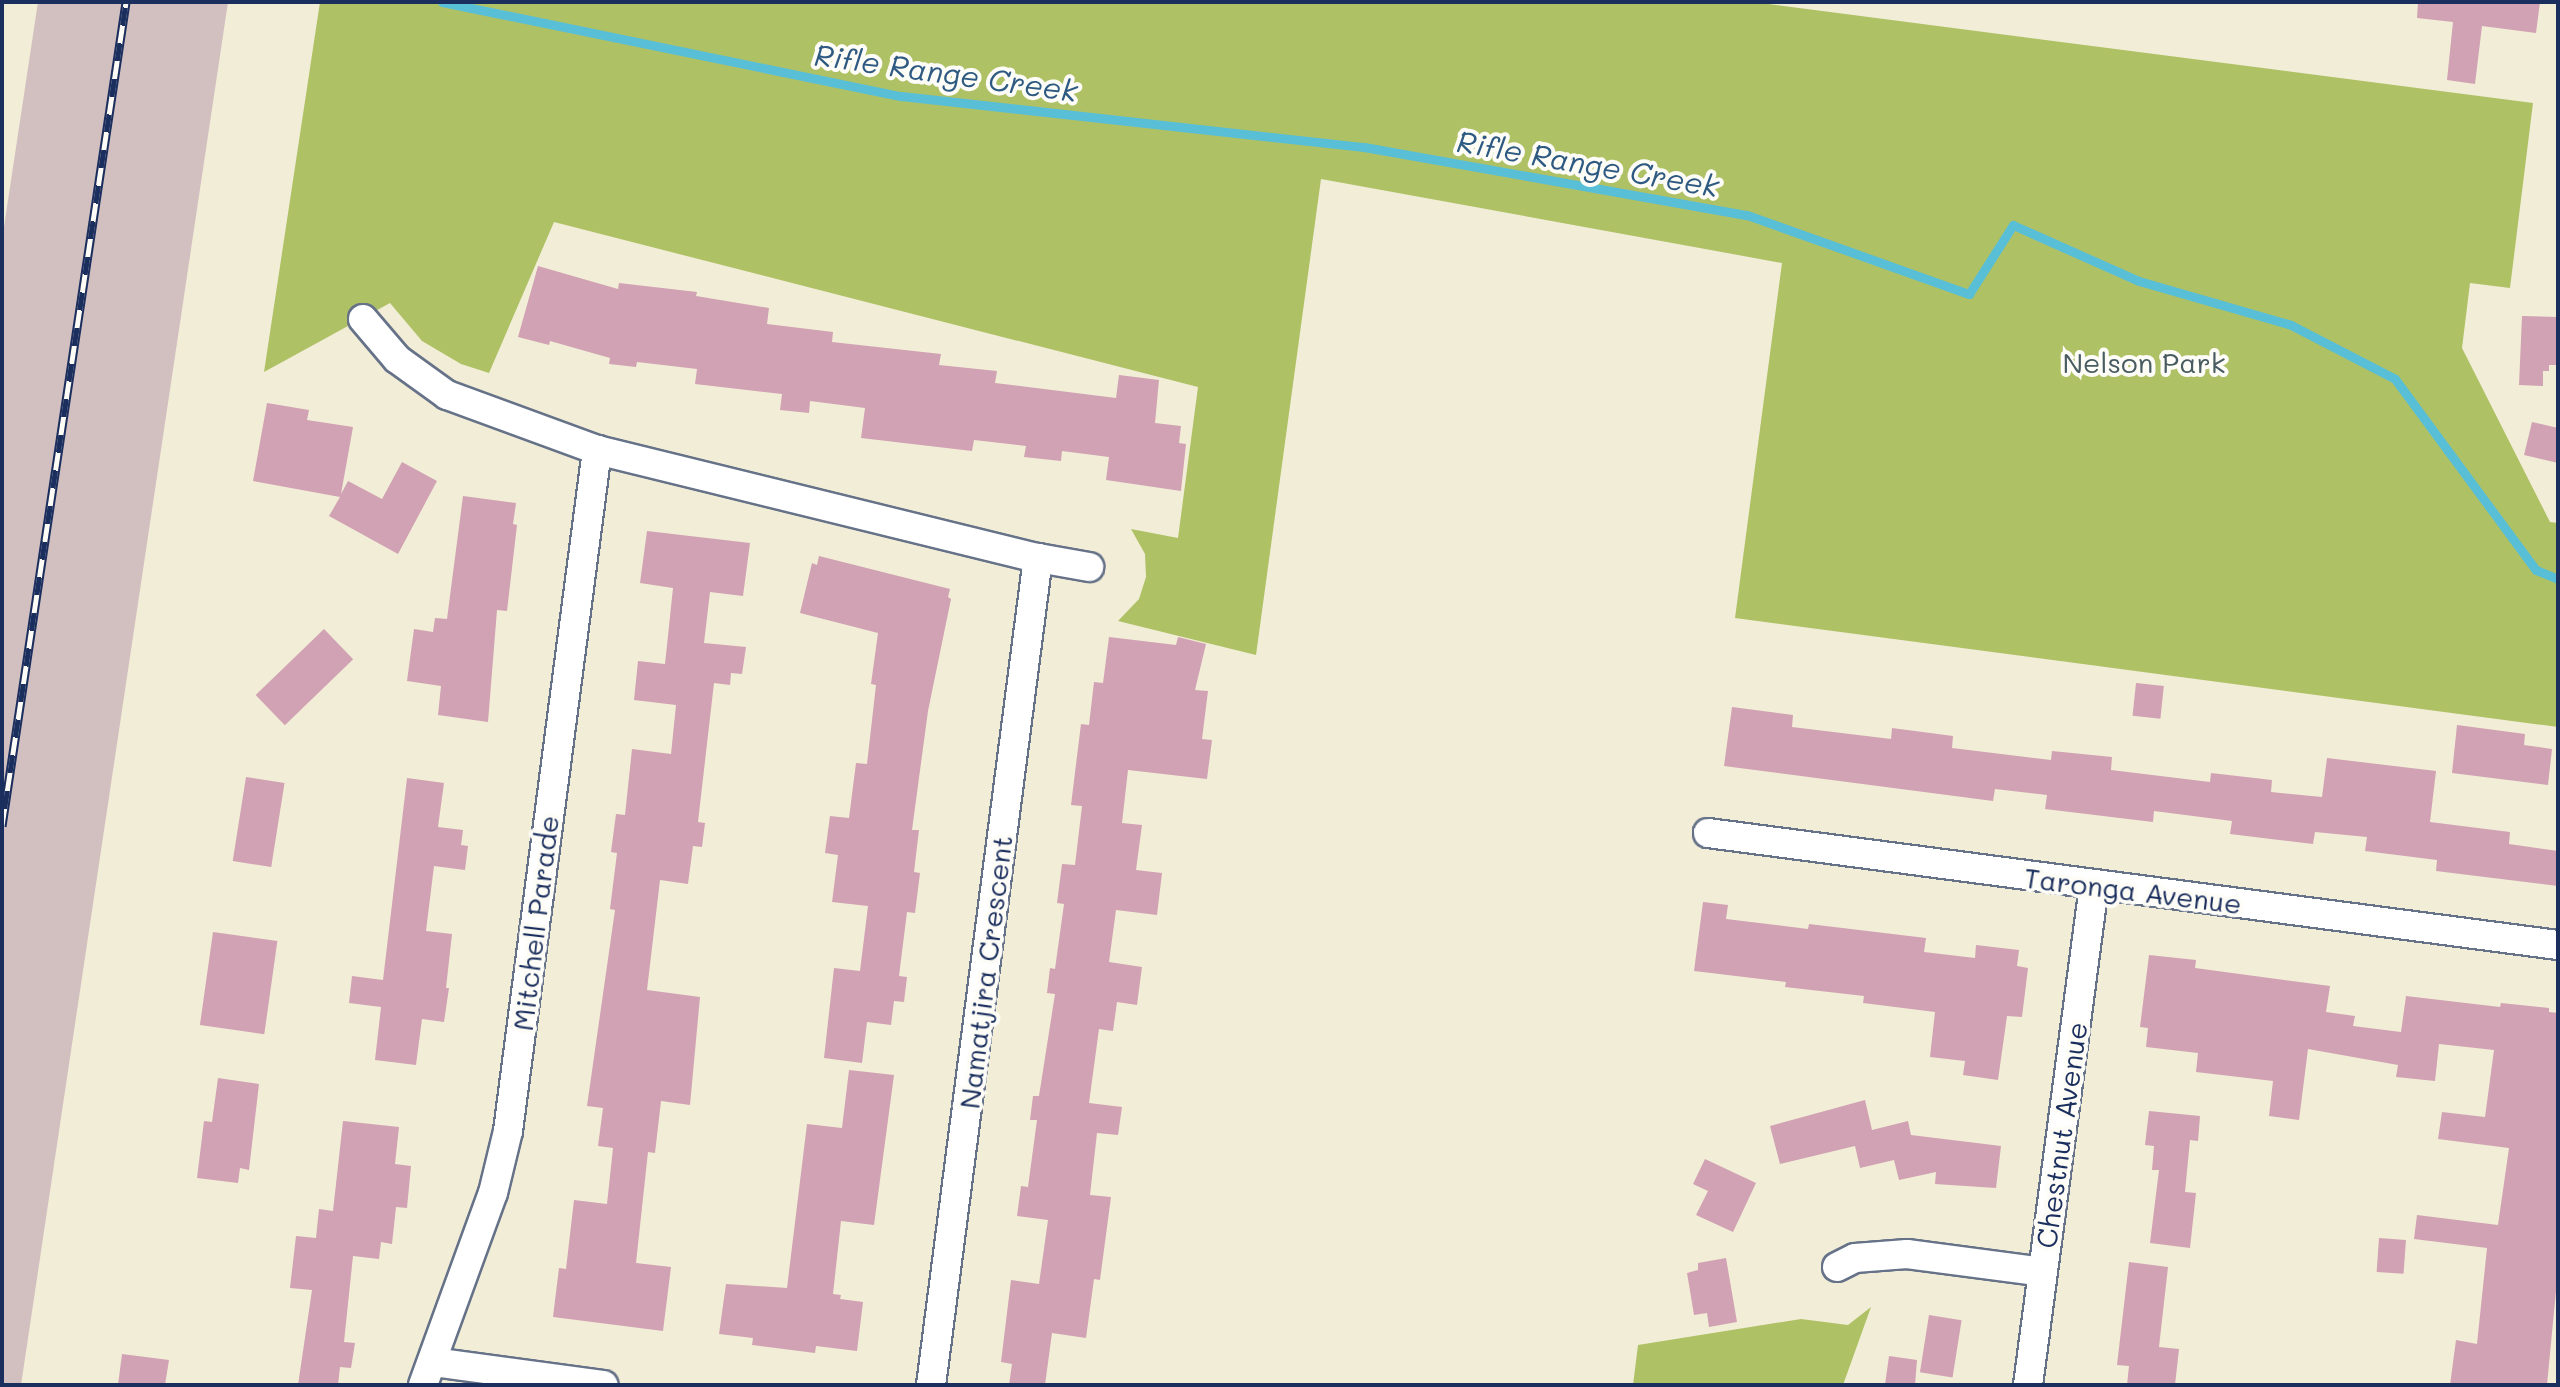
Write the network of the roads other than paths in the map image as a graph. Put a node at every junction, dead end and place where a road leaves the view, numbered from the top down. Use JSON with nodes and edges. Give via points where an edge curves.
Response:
{"nodes":[{"id":1,"x":363,"y":319,"type":"dead end"},
{"id":2,"x":597,"y":450,"type":"junction"},
{"id":3,"x":1038,"y":558,"type":"junction"},
{"id":4,"x":1089,"y":567,"type":"dead end"},
{"id":5,"x":1708,"y":833,"type":"dead end"},
{"id":6,"x":2094,"y":886,"type":"junction"},
{"id":7,"x":2558,"y":945,"type":"edge"},
{"id":8,"x":1837,"y":1267,"type":"dead end"},
{"id":9,"x":2043,"y":1272,"type":"junction"},
{"id":10,"x":428,"y":1373,"type":"edge"},
{"id":11,"x":603,"y":1385,"type":"edge"},
{"id":12,"x":931,"y":1385,"type":"edge"},
{"id":13,"x":2028,"y":1385,"type":"edge"}],
"edges":[{"from":1,"to":2,"type":"street","via":[[397,359],[447,395]]},
{"from":2,"to":3,"type":"street"},
{"from":2,"to":10,"type":"street","name":"Mitchell Parade","via":[[508,1131],[493,1193]]},
{"from":3,"to":4,"type":"street"},
{"from":3,"to":12,"type":"street","name":"Namatjira Crescent"},
{"from":5,"to":6,"type":"street","name":"Taronga Avenue"},
{"from":6,"to":7,"type":"street","name":"Taronga Avenue"},
{"from":6,"to":9,"type":"street","name":"Chestnut Avenue"},
{"from":8,"to":9,"type":"street","via":[[1855,1258],[1907,1254]]},
{"from":9,"to":13,"type":"street","name":"Chestnut Avenue"},
{"from":10,"to":11,"type":"street"}]}
